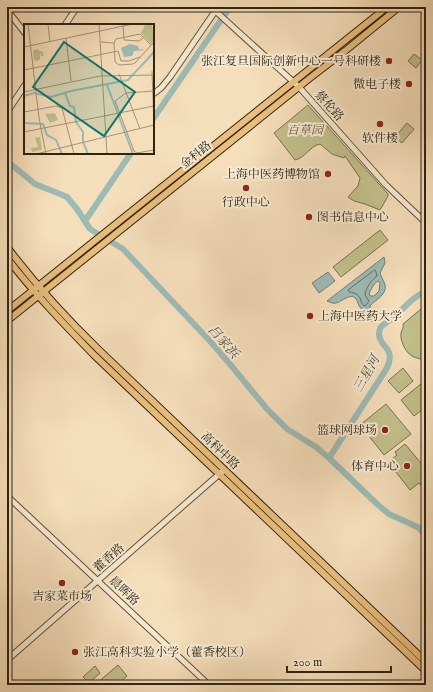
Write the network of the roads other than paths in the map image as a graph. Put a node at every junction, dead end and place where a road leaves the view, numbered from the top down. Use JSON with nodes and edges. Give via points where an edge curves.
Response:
{"nodes":[{"id":1,"x":77,"y":7,"type":"edge"},
{"id":2,"x":387,"y":7,"type":"edge"},
{"id":3,"x":400,"y":7,"type":"edge"},
{"id":4,"x":216,"y":9,"type":"edge"},
{"id":5,"x":7,"y":10,"type":"edge"},
{"id":6,"x":66,"y":24,"type":"edge"},
{"id":7,"x":24,"y":32,"type":"edge"},
{"id":8,"x":294,"y":81,"type":"junction"},
{"id":9,"x":24,"y":86,"type":"edge"},
{"id":10,"x":300,"y":86,"type":"junction"},
{"id":11,"x":154,"y":93,"type":"edge"},
{"id":12,"x":7,"y":112,"type":"edge"},
{"id":13,"x":426,"y":220,"type":"edge"},
{"id":14,"x":426,"y":223,"type":"edge"},
{"id":15,"x":7,"y":247,"type":"edge"},
{"id":16,"x":7,"y":258,"type":"edge"},
{"id":17,"x":36,"y":288,"type":"junction"},
{"id":18,"x":41,"y":294,"type":"junction"},
{"id":19,"x":7,"y":311,"type":"edge"},
{"id":20,"x":7,"y":321,"type":"edge"},
{"id":21,"x":222,"y":472,"type":"junction"},
{"id":22,"x":7,"y":496,"type":"edge"},
{"id":23,"x":98,"y":580,"type":"junction"},
{"id":24,"x":7,"y":660,"type":"edge"},
{"id":25,"x":426,"y":662,"type":"edge"},
{"id":26,"x":426,"y":671,"type":"edge"},
{"id":27,"x":426,"y":679,"type":"edge"},
{"id":28,"x":209,"y":685,"type":"edge"},
{"id":29,"x":420,"y":685,"type":"edge"}],
"edges":[{"from":1,"to":6,"type":"street"},
{"from":2,"to":8,"type":"main road","name":"金科路"},
{"from":3,"to":10,"type":"main road","name":"金科路"},
{"from":4,"to":8,"type":"street","name":"蔡伦路"},
{"from":4,"to":11,"type":"street","via":[[170,77]]},
{"from":5,"to":7,"type":"street"},
{"from":8,"to":10,"type":"street","name":"蔡伦路"},
{"from":8,"to":17,"type":"main road","name":"金科路"},
{"from":9,"to":12,"type":"street"},
{"from":10,"to":13,"type":"street","name":"蔡伦路"},
{"from":10,"to":14,"type":"street","name":"蔡伦路","via":[[386,185]]},
{"from":10,"to":18,"type":"main road","name":"金科路"},
{"from":15,"to":17,"type":"main road","name":"高科中路"},
{"from":16,"to":17,"type":"main road","name":"高科中路"},
{"from":17,"to":18,"type":"main road","name":"高科中路"},
{"from":17,"to":19,"type":"main road","name":"金科路"},
{"from":18,"to":20,"type":"main road","name":"金科路"},
{"from":18,"to":21,"type":"main road","name":"高科中路"},
{"from":21,"to":23,"type":"street","name":"藿香路"},
{"from":21,"to":25,"type":"main road","name":"高科中路"},
{"from":21,"to":26,"type":"main road","name":"高科中路"},
{"from":22,"to":23,"type":"street","name":"晨晖路"},
{"from":23,"to":24,"type":"street","name":"藿香路"},
{"from":23,"to":28,"type":"street","name":"晨晖路"},
{"from":27,"to":29,"type":"street"}]}
